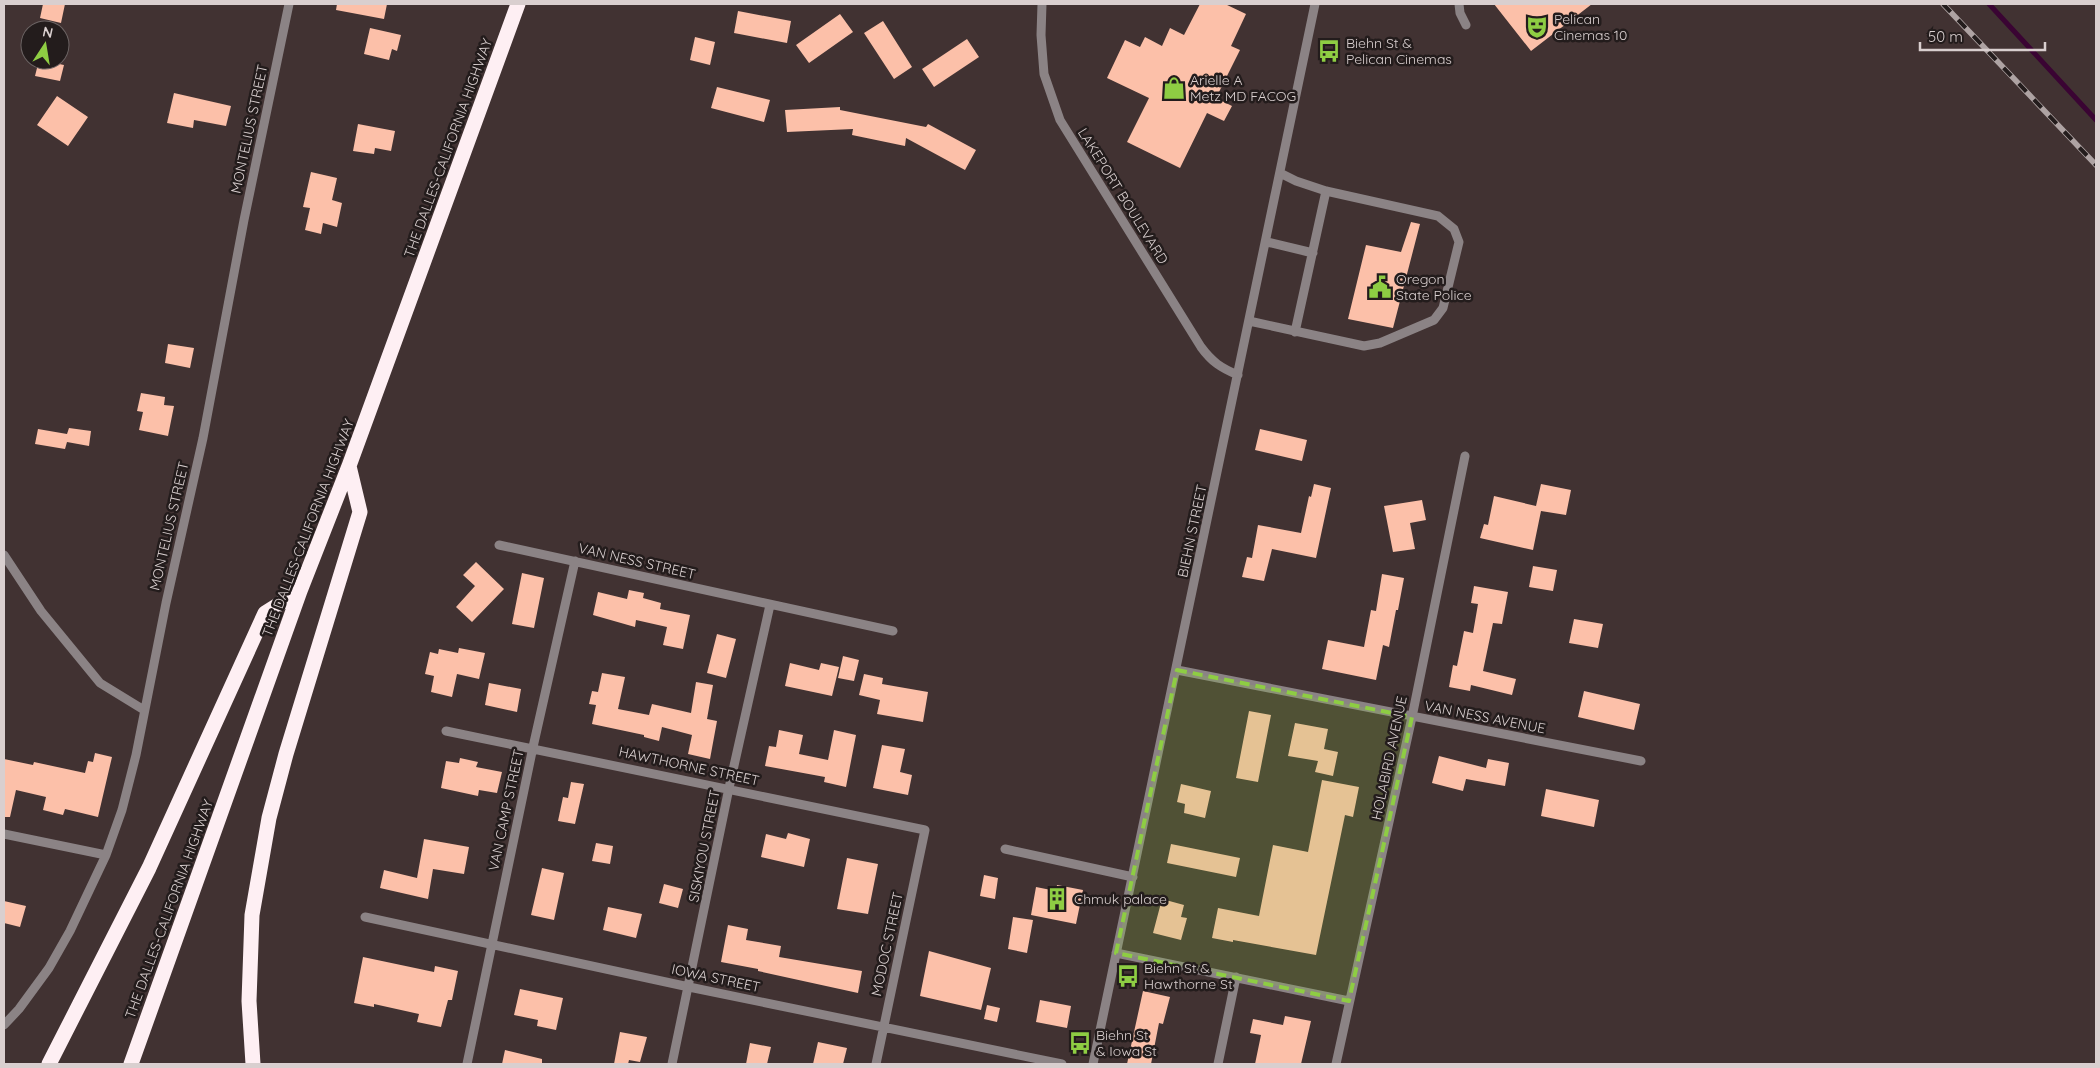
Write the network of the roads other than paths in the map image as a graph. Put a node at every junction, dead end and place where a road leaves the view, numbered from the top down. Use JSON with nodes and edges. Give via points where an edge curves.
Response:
{"nodes":[{"id":1,"x":289,"y":4,"type":"edge"},
{"id":2,"x":518,"y":4,"type":"edge"},
{"id":3,"x":1042,"y":4,"type":"edge"},
{"id":4,"x":1315,"y":4,"type":"edge"},
{"id":5,"x":1459,"y":4,"type":"edge"},
{"id":6,"x":1466,"y":25,"type":"dead end"},
{"id":7,"x":1280,"y":173,"type":"junction"},
{"id":8,"x":1326,"y":191,"type":"junction"},
{"id":9,"x":1267,"y":242,"type":"junction"},
{"id":10,"x":1313,"y":253,"type":"junction"},
{"id":11,"x":1250,"y":321,"type":"junction"},
{"id":12,"x":1295,"y":332,"type":"junction"},
{"id":13,"x":1238,"y":375,"type":"junction"},
{"id":14,"x":1465,"y":456,"type":"dead end"},
{"id":15,"x":349,"y":466,"type":"junction"},
{"id":16,"x":499,"y":545,"type":"dead end"},
{"id":17,"x":4,"y":555,"type":"edge"},
{"id":18,"x":574,"y":561,"type":"junction"},
{"id":19,"x":300,"y":591,"type":"junction"},
{"id":20,"x":770,"y":605,"type":"junction"},
{"id":21,"x":893,"y":631,"type":"dead end"},
{"id":22,"x":1177,"y":670,"type":"junction"},
{"id":23,"x":144,"y":710,"type":"junction"},
{"id":24,"x":1412,"y":717,"type":"junction"},
{"id":25,"x":446,"y":731,"type":"dead end"},
{"id":26,"x":533,"y":747,"type":"junction"},
{"id":27,"x":1641,"y":761,"type":"dead end"},
{"id":28,"x":729,"y":788,"type":"junction"},
{"id":29,"x":925,"y":830,"type":"joint"},
{"id":30,"x":4,"y":834,"type":"edge"},
{"id":31,"x":1005,"y":849,"type":"dead end"},
{"id":32,"x":106,"y":855,"type":"junction"},
{"id":33,"x":1133,"y":876,"type":"junction"},
{"id":34,"x":365,"y":917,"type":"dead end"},
{"id":35,"x":492,"y":944,"type":"junction"},
{"id":36,"x":1116,"y":953,"type":"junction"},
{"id":37,"x":1236,"y":977,"type":"junction"},
{"id":38,"x":689,"y":987,"type":"junction"},
{"id":39,"x":1349,"y":1000,"type":"junction"},
{"id":40,"x":4,"y":1026,"type":"edge"},
{"id":41,"x":883,"y":1026,"type":"junction"},
{"id":42,"x":49,"y":1064,"type":"edge"},
{"id":43,"x":131,"y":1064,"type":"edge"},
{"id":44,"x":253,"y":1064,"type":"edge"},
{"id":45,"x":467,"y":1064,"type":"edge"},
{"id":46,"x":672,"y":1064,"type":"edge"},
{"id":47,"x":876,"y":1064,"type":"edge"},
{"id":48,"x":1062,"y":1064,"type":"edge"},
{"id":49,"x":1093,"y":1064,"type":"edge"},
{"id":50,"x":1218,"y":1064,"type":"edge"},
{"id":51,"x":1336,"y":1064,"type":"edge"}],
"edges":[{"from":1,"to":23,"type":"street","name":"MONTELIUS STREET","via":[[244,220],[204,438]]},
{"from":2,"to":15,"type":"highway","name":"THE DALLES-CALIFORNIA HIGHWAY"},
{"from":3,"to":13,"type":"street","name":"LAKEPORT BOULEVARD","via":[[1044,74],[1060,120],[1201,347],[1221,369]]},
{"from":4,"to":7,"type":"street","name":"BIEHN STREET"},
{"from":5,"to":6,"type":"street"},
{"from":7,"to":8,"type":"street"},
{"from":7,"to":9,"type":"street","name":"BIEHN STREET"},
{"from":8,"to":10,"type":"street"},
{"from":8,"to":12,"type":"street","via":[[1438,216],[1454,230],[1459,242],[1443,308],[1434,320],[1380,343],[1364,346]]},
{"from":9,"to":10,"type":"street"},
{"from":9,"to":11,"type":"street","name":"BIEHN STREET"},
{"from":10,"to":12,"type":"street"},
{"from":11,"to":12,"type":"street"},
{"from":11,"to":13,"type":"street","name":"BIEHN STREET"},
{"from":13,"to":22,"type":"street","name":"BIEHN STREET"},
{"from":14,"to":24,"type":"street","name":"HOLABIRD AVENUE"},
{"from":15,"to":19,"type":"highway","name":"THE DALLES-CALIFORNIA HIGHWAY"},
{"from":15,"to":44,"type":"highway","via":[[360,512],[283,763],[269,818],[252,915],[249,1001]]},
{"from":16,"to":18,"type":"street","name":"VAN NESS STREET"},
{"from":17,"to":23,"type":"street","via":[[41,611],[100,683]]},
{"from":18,"to":20,"type":"street","name":"VAN NESS STREET"},
{"from":18,"to":26,"type":"street","name":"VAN CAMP STREET"},
{"from":19,"to":42,"type":"highway","via":[[265,613],[149,868]]},
{"from":19,"to":43,"type":"highway","name":"THE DALLES-CALIFORNIA HIGHWAY"},
{"from":20,"to":21,"type":"street"},
{"from":20,"to":28,"type":"street","name":"SISKIYOU STREET"},
{"from":22,"to":24,"type":"street","name":"VAN NESS AVENUE"},
{"from":22,"to":33,"type":"street","name":"BIEHN STREET"},
{"from":23,"to":32,"type":"street","name":"MONTELIUS STREET","via":[[122,810]]},
{"from":24,"to":27,"type":"street","name":"VAN NESS AVENUE"},
{"from":24,"to":39,"type":"street","name":"HOLABIRD AVENUE"},
{"from":25,"to":26,"type":"street","name":"HAWTHORNE STREET"},
{"from":26,"to":28,"type":"street","name":"HAWTHORNE STREET"},
{"from":26,"to":35,"type":"street","name":"VAN CAMP STREET"},
{"from":28,"to":29,"type":"street","name":"HAWTHORNE STREET"},
{"from":28,"to":38,"type":"street","name":"SISKIYOU STREET"},
{"from":29,"to":41,"type":"street","name":"MODOC STREET"},
{"from":30,"to":32,"type":"street"},
{"from":31,"to":33,"type":"street"},
{"from":32,"to":40,"type":"street","name":"MONTELIUS STREET","via":[[70,932],[49,968]]},
{"from":33,"to":36,"type":"street","name":"BIEHN STREET"},
{"from":34,"to":35,"type":"street","name":"IOWA STREET"},
{"from":35,"to":38,"type":"street","name":"IOWA STREET"},
{"from":35,"to":45,"type":"street","name":"VAN CAMP STREET"},
{"from":36,"to":37,"type":"street"},
{"from":36,"to":49,"type":"street","name":"BIEHN STREET"},
{"from":37,"to":39,"type":"street"},
{"from":37,"to":50,"type":"street"},
{"from":38,"to":41,"type":"street","name":"IOWA STREET"},
{"from":38,"to":46,"type":"street","name":"SISKIYOU STREET"},
{"from":39,"to":51,"type":"street","name":"HOLABIRD AVENUE"},
{"from":41,"to":47,"type":"street","name":"MODOC STREET"},
{"from":41,"to":48,"type":"street","name":"IOWA STREET"}]}
